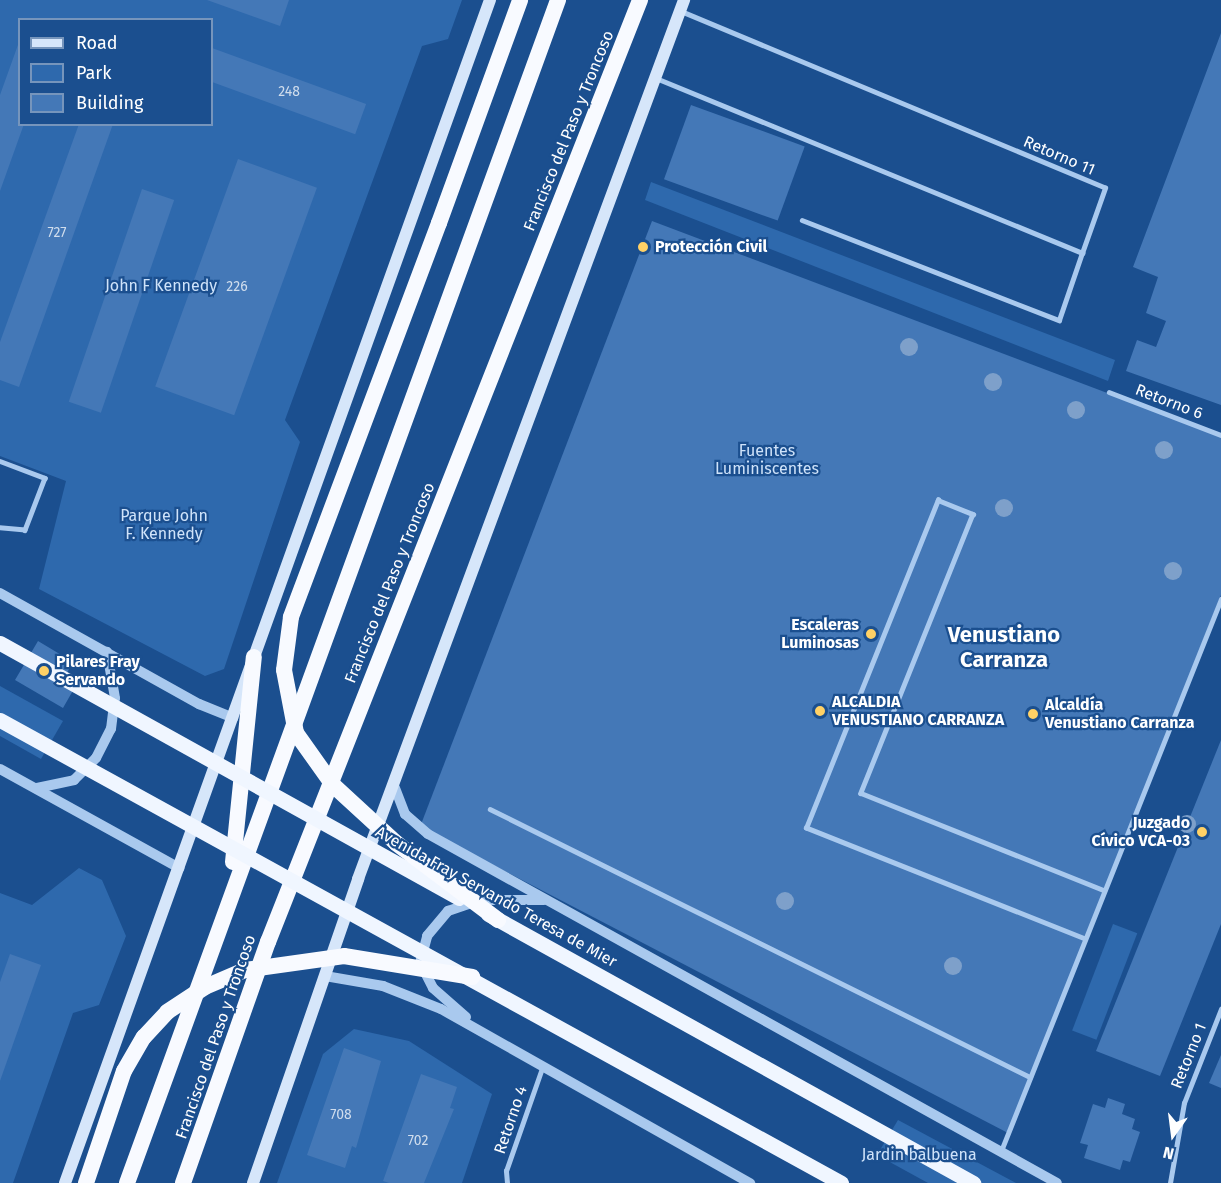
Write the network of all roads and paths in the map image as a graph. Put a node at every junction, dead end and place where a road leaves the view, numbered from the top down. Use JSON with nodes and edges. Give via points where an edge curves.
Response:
{"nodes":[{"id":1,"x":490,"y":0,"type":"edge"},
{"id":2,"x":520,"y":0,"type":"edge"},
{"id":3,"x":558,"y":0,"type":"edge"},
{"id":4,"x":640,"y":0,"type":"edge"},
{"id":5,"x":682,"y":6,"type":"edge"},
{"id":6,"x":656,"y":78,"type":"junction"},
{"id":7,"x":802,"y":220,"type":"dead end"},
{"id":8,"x":1082,"y":253,"type":"junction"},
{"id":9,"x":1109,"y":392,"type":"dead end"},
{"id":10,"x":1221,"y":435,"type":"edge"},
{"id":11,"x":0,"y":461,"type":"edge"},
{"id":12,"x":0,"y":528,"type":"edge"},
{"id":13,"x":0,"y":593,"type":"edge"},
{"id":14,"x":1221,"y":599,"type":"edge"},
{"id":15,"x":0,"y":643,"type":"edge"},
{"id":16,"x":107,"y":652,"type":"junction"},
{"id":17,"x":254,"y":657,"type":"junction"},
{"id":18,"x":233,"y":718,"type":"junction"},
{"id":19,"x":0,"y":720,"type":"edge"},
{"id":20,"x":0,"y":769,"type":"edge"},
{"id":21,"x":37,"y":788,"type":"junction"},
{"id":22,"x":395,"y":788,"type":"junction"},
{"id":23,"x":490,"y":809,"type":"dead end"},
{"id":24,"x":179,"y":868,"type":"junction"},
{"id":25,"x":1104,"y":890,"type":"junction"},
{"id":26,"x":547,"y":900,"type":"junction"},
{"id":27,"x":229,"y":904,"type":"junction"},
{"id":28,"x":498,"y":920,"type":"junction"},
{"id":29,"x":1085,"y":939,"type":"junction"},
{"id":30,"x":325,"y":976,"type":"junction"},
{"id":31,"x":472,"y":977,"type":"junction"},
{"id":32,"x":1221,"y":1009,"type":"edge"},
{"id":33,"x":498,"y":1042,"type":"junction"},
{"id":34,"x":543,"y":1066,"type":"junction"},
{"id":35,"x":1030,"y":1077,"type":"junction"},
{"id":36,"x":1001,"y":1151,"type":"junction"},
{"id":37,"x":743,"y":1181,"type":"edge"},
{"id":38,"x":64,"y":1183,"type":"edge"},
{"id":39,"x":86,"y":1183,"type":"edge"},
{"id":40,"x":127,"y":1183,"type":"edge"},
{"id":41,"x":183,"y":1183,"type":"edge"},
{"id":42,"x":253,"y":1183,"type":"edge"},
{"id":43,"x":507,"y":1183,"type":"edge"},
{"id":44,"x":841,"y":1183,"type":"edge"},
{"id":45,"x":973,"y":1183,"type":"edge"},
{"id":46,"x":1057,"y":1183,"type":"edge"},
{"id":47,"x":1170,"y":1183,"type":"edge"}],
"edges":[{"from":1,"to":17,"type":"main road"},
{"from":2,"to":28,"type":"highway","bridge":true,"via":[[291,617],[284,670],[296,733],[333,785],[396,843]]},
{"from":3,"to":27,"type":"highway","name":"Francisco del Paso y Troncoso"},
{"from":4,"to":41,"type":"highway","name":"Francisco del Paso y Troncoso","via":[[268,942]]},
{"from":5,"to":6,"type":"main road"},
{"from":5,"to":8,"type":"lane","name":"Retorno 11","via":[[1105,188]]},
{"from":6,"to":8,"type":"lane"},
{"from":6,"to":22,"type":"main road"},
{"from":7,"to":8,"type":"lane","via":[[1059,320]]},
{"from":9,"to":10,"type":"lane","name":"Retorno 6"},
{"from":11,"to":12,"type":"lane","via":[[45,478],[25,530]]},
{"from":13,"to":16,"type":"street"},
{"from":14,"to":25,"type":"lane"},
{"from":15,"to":28,"type":"main road","name":"Avenida Fray Servando Teresa de Mier","bridge":true},
{"from":16,"to":18,"type":"street"},
{"from":16,"to":21,"type":"street","via":[[115,698],[111,729],[96,758],[74,780]]},
{"from":17,"to":18,"type":"main road"},
{"from":17,"to":27,"type":"highway"},
{"from":18,"to":24,"type":"main road"},
{"from":19,"to":31,"type":"main road","bridge":true},
{"from":20,"to":21,"type":"street"},
{"from":21,"to":24,"type":"street"},
{"from":22,"to":26,"type":"street","name":"Avenida Fray Servando Teresa de Mier","via":[[405,814],[428,834]]},
{"from":22,"to":30,"type":"main road"},
{"from":23,"to":35,"type":"lane"},
{"from":24,"to":38,"type":"main road"},
{"from":25,"to":29,"type":"lane"},
{"from":25,"to":29,"type":"lane","via":[[861,793],[973,514],[938,500],[806,828]]},
{"from":26,"to":33,"type":"street","via":[[480,900],[448,911],[427,936],[420,963],[433,988]]},
{"from":26,"to":36,"type":"street","name":"Avenida Fray Servando Teresa de Mier"},
{"from":27,"to":40,"type":"highway","name":"Francisco del Paso y Troncoso"},
{"from":28,"to":45,"type":"main road","name":"Avenida Fray Servando Teresa de Mier","bridge":true},
{"from":29,"to":35,"type":"lane"},
{"from":30,"to":33,"type":"street","via":[[383,986],[441,1009]]},
{"from":30,"to":42,"type":"main road"},
{"from":31,"to":39,"type":"highway","bridge":true,"via":[[344,956],[245,970],[205,987],[167,1012],[144,1037],[124,1071]]},
{"from":31,"to":44,"type":"main road","bridge":true},
{"from":32,"to":47,"type":"lane","name":"Retorno 1","via":[[1184,1103]]},
{"from":33,"to":34,"type":"street"},
{"from":34,"to":37,"type":"street"},
{"from":34,"to":43,"type":"lane","name":"Retorno 4","via":[[506,1171]]},
{"from":35,"to":36,"type":"lane"},
{"from":36,"to":46,"type":"street","name":"Avenida Fray Servando Teresa de Mier"}]}
